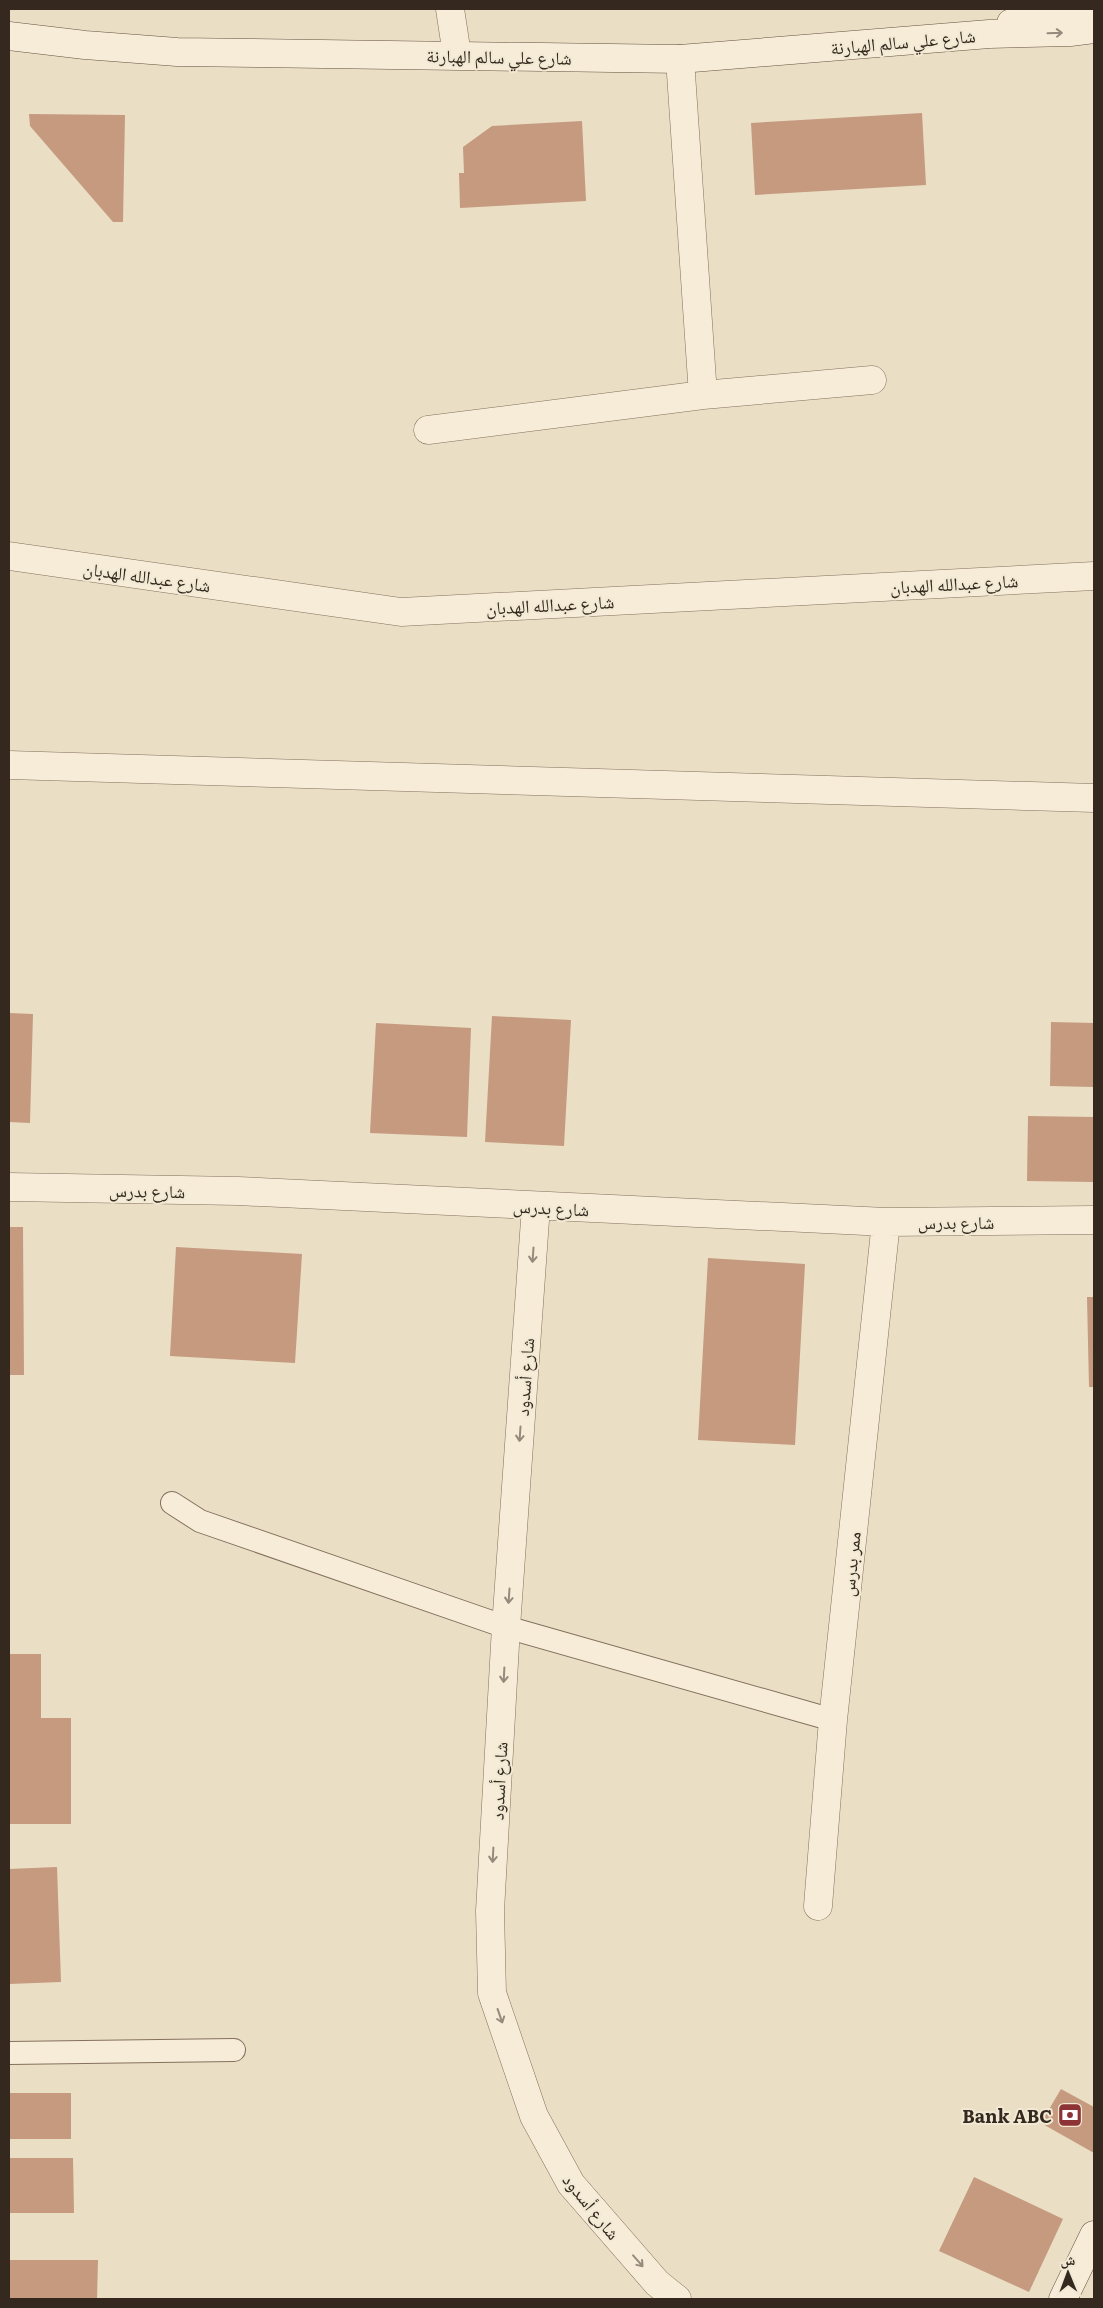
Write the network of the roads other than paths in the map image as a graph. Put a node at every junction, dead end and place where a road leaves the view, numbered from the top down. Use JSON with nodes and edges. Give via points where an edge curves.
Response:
{"nodes":[{"id":1,"x":450,"y":9,"type":"edge"},
{"id":2,"x":1094,"y":9,"type":"edge"},
{"id":3,"x":1094,"y":29,"type":"edge"},
{"id":4,"x":989,"y":34,"type":"junction"},
{"id":5,"x":9,"y":36,"type":"edge"},
{"id":6,"x":457,"y":55,"type":"junction"},
{"id":7,"x":680,"y":59,"type":"junction"},
{"id":8,"x":872,"y":380,"type":"dead end"},
{"id":9,"x":703,"y":394,"type":"junction"},
{"id":10,"x":428,"y":430,"type":"dead end"},
{"id":11,"x":9,"y":556,"type":"edge"},
{"id":12,"x":1094,"y":576,"type":"edge"},
{"id":13,"x":9,"y":765,"type":"edge"},
{"id":14,"x":1094,"y":798,"type":"edge"},
{"id":15,"x":9,"y":1187,"type":"edge"},
{"id":16,"x":536,"y":1206,"type":"junction"},
{"id":17,"x":1094,"y":1220,"type":"edge"},
{"id":18,"x":886,"y":1222,"type":"junction"},
{"id":19,"x":172,"y":1503,"type":"dead end"},
{"id":20,"x":506,"y":1627,"type":"junction"},
{"id":21,"x":833,"y":1720,"type":"junction"},
{"id":22,"x":818,"y":1906,"type":"dead end"},
{"id":23,"x":234,"y":2050,"type":"dead end"},
{"id":24,"x":9,"y":2053,"type":"edge"},
{"id":25,"x":1094,"y":2235,"type":"edge"},
{"id":26,"x":677,"y":2299,"type":"edge"},
{"id":27,"x":1063,"y":2299,"type":"edge"}],
"edges":[{"from":1,"to":6,"type":"street"},
{"from":2,"to":4,"type":"street","name":"شارع علي سالم الهبارنة","via":[[1025,18]]},
{"from":4,"to":3,"type":"street","name":"شارع علي سالم الهبارنة","one_way":true},
{"from":4,"to":7,"type":"street","name":"شارع علي سالم الهبارنة"},
{"from":5,"to":6,"type":"street","name":"شارع علي سالم الهبارنة","via":[[178,52]]},
{"from":6,"to":7,"type":"street","name":"شارع علي سالم الهبارنة"},
{"from":7,"to":9,"type":"street"},
{"from":8,"to":9,"type":"street"},
{"from":9,"to":10,"type":"street"},
{"from":11,"to":12,"type":"street","name":"شارع عبدالله الهدبان","via":[[401,612]]},
{"from":13,"to":14,"type":"street"},
{"from":15,"to":16,"type":"street","name":"شارع بدرس","via":[[238,1192]]},
{"from":16,"to":18,"type":"street","name":"شارع بدرس"},
{"from":16,"to":20,"type":"street","name":"شارع أسدود","one_way":true},
{"from":17,"to":18,"type":"street","name":"شارع بدرس"},
{"from":18,"to":21,"type":"street","name":"ممر بدرس"},
{"from":19,"to":20,"type":"lane","via":[[200,1521]]},
{"from":20,"to":21,"type":"lane"},
{"from":20,"to":26,"type":"street","name":"شارع أسدود","one_way":true,"via":[[490,1911],[492,1993],[534,2116],[571,2184],[657,2282]]},
{"from":21,"to":22,"type":"street","name":"ممر بدرس"},
{"from":23,"to":24,"type":"lane"},
{"from":25,"to":27,"type":"street"}]}
